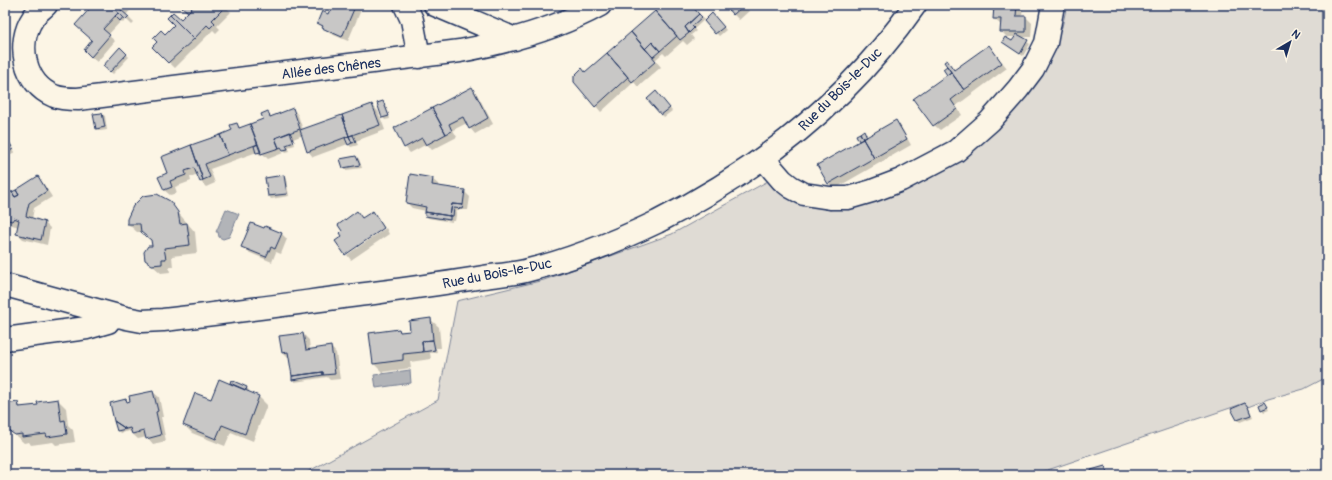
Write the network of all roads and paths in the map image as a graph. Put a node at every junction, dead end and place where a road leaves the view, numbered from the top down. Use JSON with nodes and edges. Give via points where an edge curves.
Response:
{"nodes":[{"id":1,"x":46,"y":5,"type":"edge"},
{"id":2,"x":405,"y":5,"type":"edge"},
{"id":3,"x":435,"y":5,"type":"edge"},
{"id":4,"x":600,"y":5,"type":"edge"},
{"id":5,"x":915,"y":5,"type":"edge"},
{"id":6,"x":1053,"y":5,"type":"edge"},
{"id":7,"x":515,"y":39,"type":"junction"},
{"id":8,"x":419,"y":57,"type":"junction"},
{"id":9,"x":763,"y":158,"type":"junction"},
{"id":10,"x":5,"y":285,"type":"edge"},
{"id":11,"x":112,"y":315,"type":"junction"},
{"id":12,"x":5,"y":339,"type":"edge"}],
"edges":[{"from":1,"to":8,"type":"street","name":"Allée des Chênes","via":[[33,18],[27,31],[24,48],[26,64],[40,87],[54,96],[66,99]]},
{"from":2,"to":8,"type":"street","via":[[412,20]]},
{"from":3,"to":7,"type":"street"},
{"from":4,"to":7,"type":"street","name":"Allée des Chênes","via":[[561,24]]},
{"from":5,"to":9,"type":"street","name":"Rue du Bois-le-Duc","via":[[863,69],[825,108],[791,138]]},
{"from":6,"to":9,"type":"street","via":[[1046,43],[1033,69],[990,121],[956,151],[901,180],[848,198],[804,194],[782,180]]},
{"from":7,"to":8,"type":"street","name":"Allée des Chênes","via":[[480,48]]},
{"from":9,"to":11,"type":"street","name":"Rue du Bois-le-Duc","via":[[707,196],[634,233],[599,248],[525,271],[444,284],[169,319],[142,321]]},
{"from":10,"to":11,"type":"street","name":"Rue du Bois-le-Duc"},
{"from":11,"to":12,"type":"street","via":[[108,322],[87,328]]}]}
